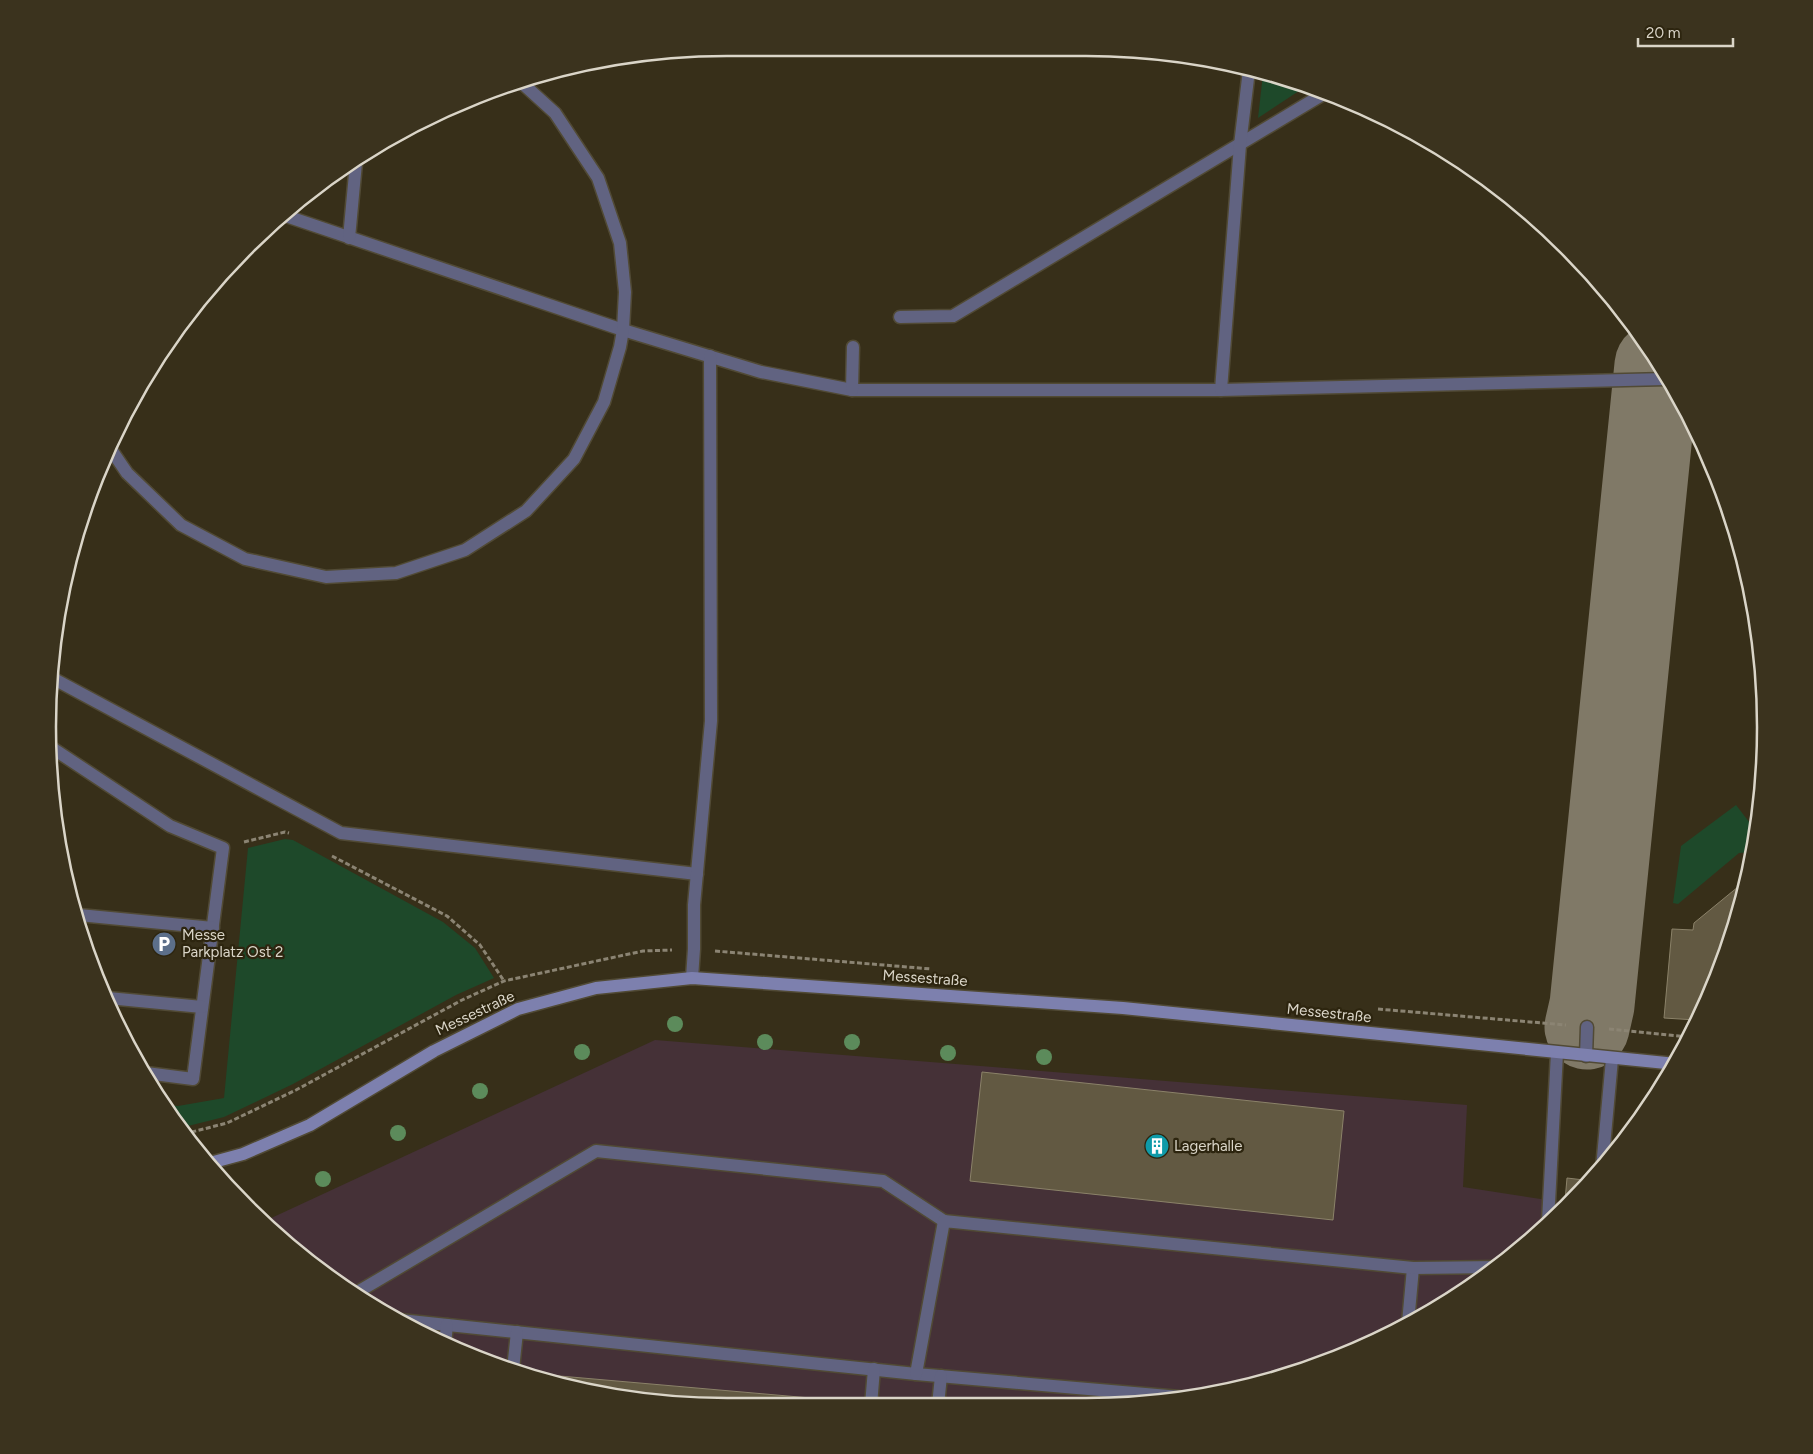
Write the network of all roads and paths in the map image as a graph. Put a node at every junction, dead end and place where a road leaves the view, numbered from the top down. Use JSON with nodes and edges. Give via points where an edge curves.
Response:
{"nodes":[{"id":1,"x":1248,"y":76,"type":"edge"},
{"id":2,"x":527,"y":87,"type":"edge"},
{"id":3,"x":1317,"y":98,"type":"edge"},
{"id":4,"x":1240,"y":144,"type":"junction"},
{"id":5,"x":356,"y":168,"type":"edge"},
{"id":6,"x":291,"y":218,"type":"edge"},
{"id":7,"x":349,"y":238,"type":"junction"},
{"id":8,"x":900,"y":317,"type":"dead end"},
{"id":9,"x":623,"y":330,"type":"junction"},
{"id":10,"x":853,"y":347,"type":"dead end"},
{"id":11,"x":710,"y":356,"type":"junction"},
{"id":12,"x":1659,"y":379,"type":"edge"},
{"id":13,"x":852,"y":390,"type":"junction"},
{"id":14,"x":1221,"y":390,"type":"junction"},
{"id":15,"x":114,"y":454,"type":"edge"},
{"id":16,"x":58,"y":681,"type":"edge"},
{"id":17,"x":57,"y":751,"type":"edge"},
{"id":18,"x":57,"y":756,"type":"edge"},
{"id":19,"x":66,"y":757,"type":"junction"},
{"id":20,"x":294,"y":836,"type":"dead end"},
{"id":21,"x":223,"y":848,"type":"junction"},
{"id":22,"x":329,"y":854,"type":"dead end"},
{"id":23,"x":697,"y":874,"type":"junction"},
{"id":24,"x":83,"y":915,"type":"edge"},
{"id":25,"x":213,"y":928,"type":"junction"},
{"id":26,"x":692,"y":978,"type":"junction"},
{"id":27,"x":504,"y":981,"type":"dead end"},
{"id":28,"x":114,"y":999,"type":"edge"},
{"id":29,"x":202,"y":1007,"type":"junction"},
{"id":30,"x":1587,"y":1027,"type":"dead end"},
{"id":31,"x":1557,"y":1053,"type":"junction"},
{"id":32,"x":1586,"y":1056,"type":"junction"},
{"id":33,"x":1612,"y":1058,"type":"junction"},
{"id":34,"x":1666,"y":1063,"type":"edge"},
{"id":35,"x":154,"y":1075,"type":"edge"},
{"id":36,"x":1603,"y":1153,"type":"edge"},
{"id":37,"x":217,"y":1161,"type":"edge"},
{"id":38,"x":1548,"y":1212,"type":"edge"},
{"id":39,"x":944,"y":1221,"type":"junction"},
{"id":40,"x":1483,"y":1267,"type":"edge"},
{"id":41,"x":1413,"y":1268,"type":"junction"},
{"id":42,"x":362,"y":1290,"type":"edge"},
{"id":43,"x":1409,"y":1315,"type":"edge"},
{"id":44,"x":417,"y":1322,"type":"edge"},
{"id":45,"x":447,"y":1325,"type":"junction"},
{"id":46,"x":517,"y":1332,"type":"junction"},
{"id":47,"x":446,"y":1336,"type":"edge"},
{"id":48,"x":514,"y":1363,"type":"edge"},
{"id":49,"x":874,"y":1369,"type":"junction"},
{"id":50,"x":916,"y":1374,"type":"junction"},
{"id":51,"x":941,"y":1376,"type":"junction"},
{"id":52,"x":1149,"y":1394,"type":"edge"},
{"id":53,"x":872,"y":1398,"type":"edge"},
{"id":54,"x":939,"y":1398,"type":"edge"}],
"edges":[{"from":1,"to":4,"type":"lane"},
{"from":2,"to":9,"type":"lane","via":[[555,113],[598,178],[620,243],[625,292]]},
{"from":3,"to":4,"type":"lane"},
{"from":4,"to":8,"type":"lane","via":[[953,316]]},
{"from":4,"to":14,"type":"lane"},
{"from":5,"to":7,"type":"lane"},
{"from":6,"to":7,"type":"lane"},
{"from":7,"to":9,"type":"lane"},
{"from":9,"to":11,"type":"lane"},
{"from":9,"to":15,"type":"lane","via":[[604,402],[574,459],[526,511],[465,550],[396,572],[326,577],[245,559],[181,525],[127,474]]},
{"from":10,"to":13,"type":"lane"},
{"from":11,"to":13,"type":"lane","via":[[761,372]]},
{"from":11,"to":23,"type":"lane","via":[[711,721]]},
{"from":12,"to":14,"type":"lane"},
{"from":13,"to":14,"type":"lane"},
{"from":16,"to":23,"type":"lane","via":[[341,833]]},
{"from":17,"to":19,"type":"lane"},
{"from":18,"to":19,"type":"lane"},
{"from":19,"to":21,"type":"lane","via":[[170,826]]},
{"from":20,"to":21,"type":"path","via":[[285,832]]},
{"from":21,"to":25,"type":"lane"},
{"from":22,"to":27,"type":"path","via":[[447,916],[480,945]]},
{"from":23,"to":26,"type":"lane"},
{"from":24,"to":25,"type":"lane"},
{"from":25,"to":29,"type":"lane"},
{"from":26,"to":31,"type":"street","name":"Messestraße","via":[[1123,1008]]},
{"from":26,"to":37,"type":"street","name":"Messestraße","via":[[596,988],[518,1009],[434,1051],[310,1125],[243,1154]]},
{"from":28,"to":29,"type":"lane"},
{"from":29,"to":35,"type":"lane","via":[[193,1079]]},
{"from":30,"to":32,"type":"lane"},
{"from":31,"to":32,"type":"street","name":"Messestraße"},
{"from":31,"to":38,"type":"lane"},
{"from":32,"to":33,"type":"street","name":"Messestraße"},
{"from":33,"to":34,"type":"street","name":"Messestraße"},
{"from":33,"to":36,"type":"lane"},
{"from":39,"to":41,"type":"lane"},
{"from":39,"to":42,"type":"lane","via":[[883,1181],[596,1151]]},
{"from":39,"to":50,"type":"lane"},
{"from":40,"to":41,"type":"lane"},
{"from":41,"to":43,"type":"lane"},
{"from":44,"to":45,"type":"lane"},
{"from":45,"to":46,"type":"lane"},
{"from":45,"to":47,"type":"lane"},
{"from":46,"to":48,"type":"lane"},
{"from":46,"to":49,"type":"lane"},
{"from":49,"to":50,"type":"lane"},
{"from":49,"to":53,"type":"lane"},
{"from":50,"to":51,"type":"lane"},
{"from":51,"to":52,"type":"lane"},
{"from":51,"to":54,"type":"lane"}]}
